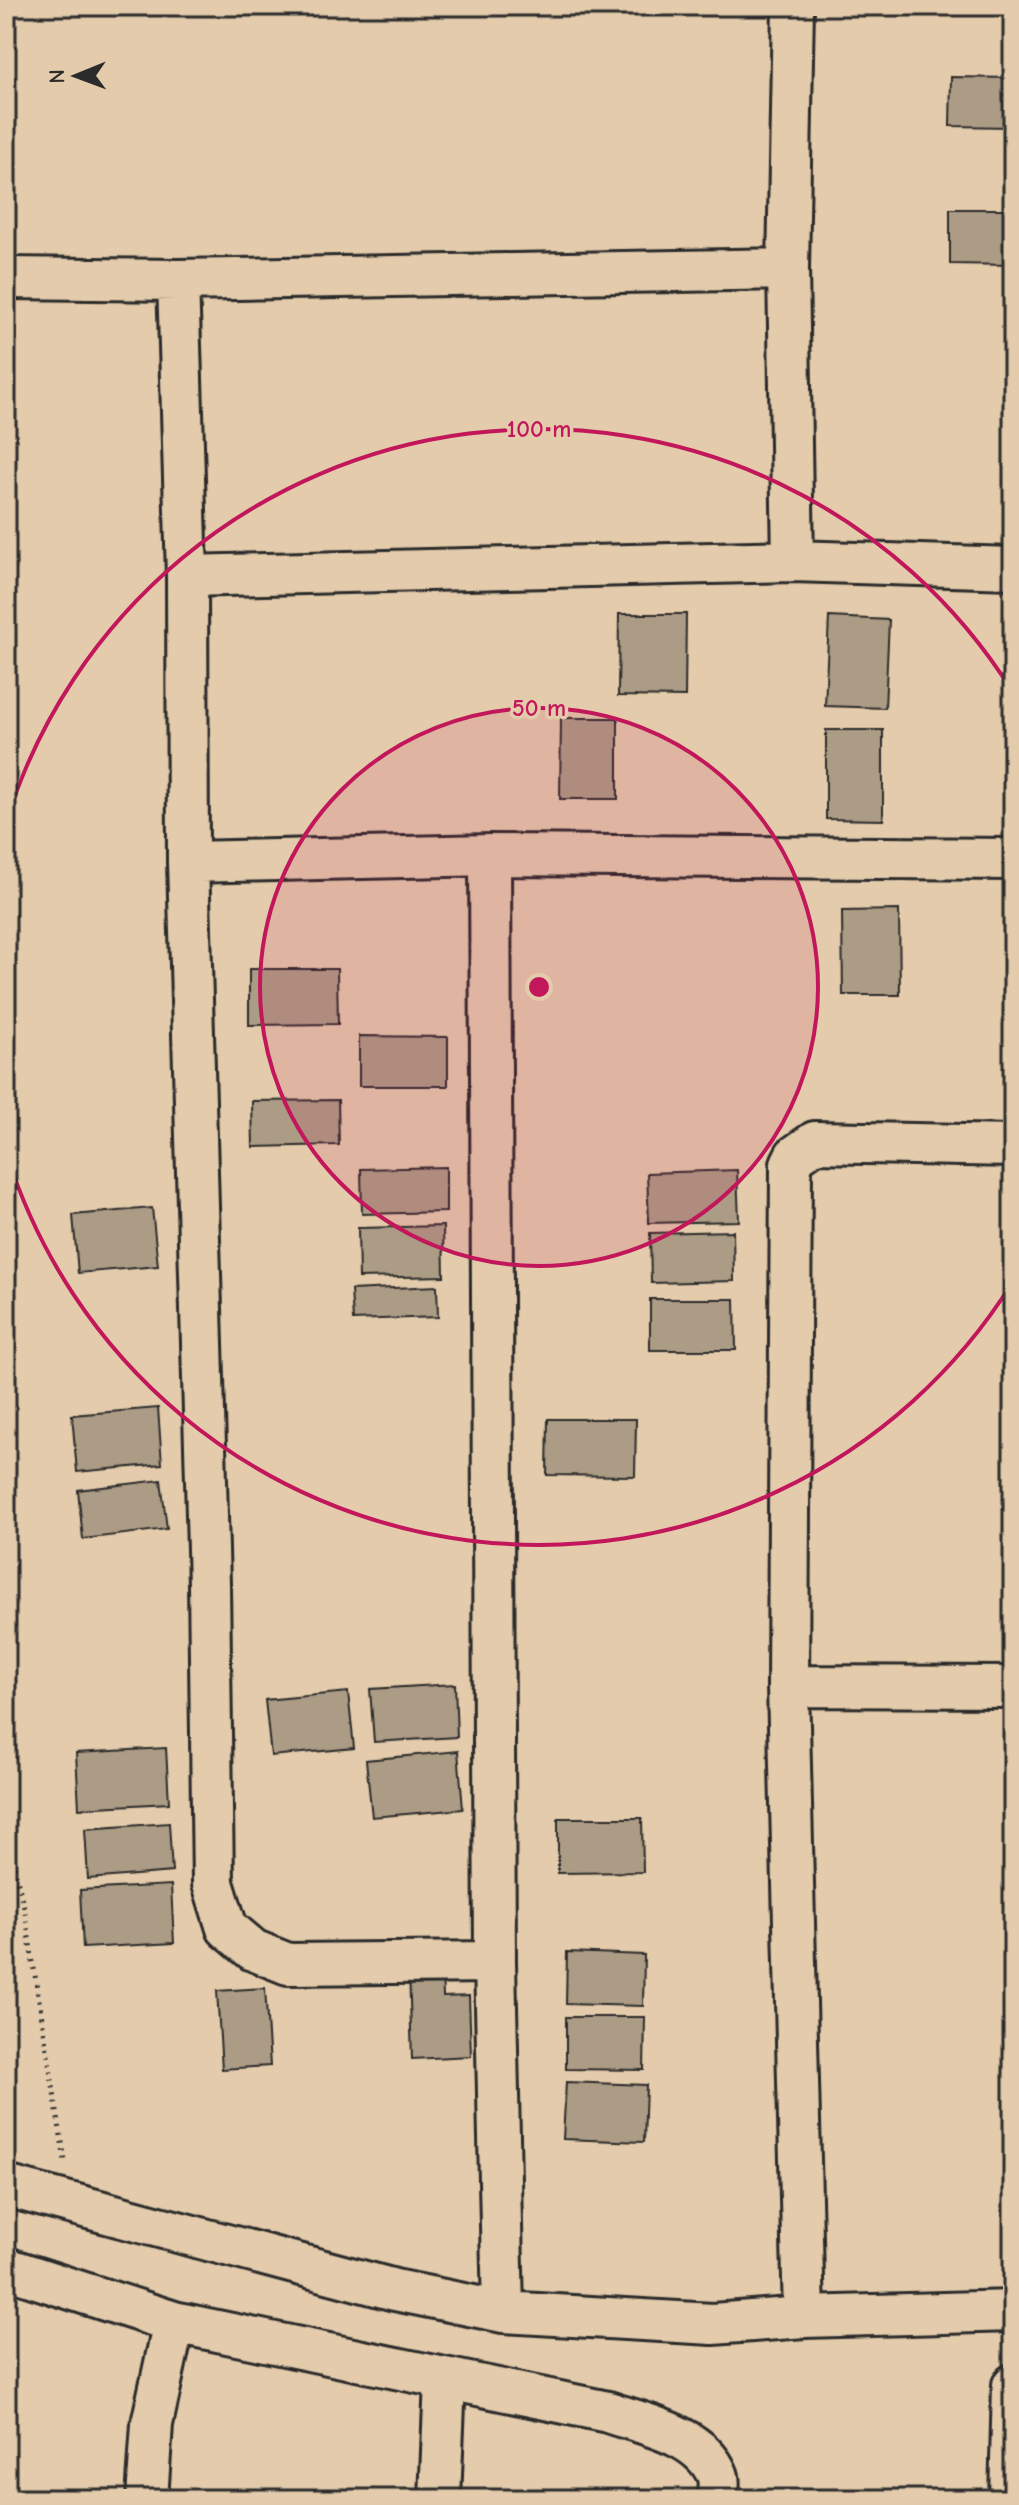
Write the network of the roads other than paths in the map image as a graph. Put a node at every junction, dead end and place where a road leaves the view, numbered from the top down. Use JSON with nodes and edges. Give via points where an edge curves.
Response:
{"nodes":[{"id":1,"x":793,"y":6,"type":"edge"},
{"id":2,"x":788,"y":269,"type":"junction"},
{"id":3,"x":6,"y":278,"type":"edge"},
{"id":4,"x":178,"y":280,"type":"junction"},
{"id":5,"x":793,"y":561,"type":"junction"},
{"id":6,"x":1013,"y":568,"type":"edge"},
{"id":7,"x":187,"y":576,"type":"junction"},
{"id":8,"x":490,"y":855,"type":"junction"},
{"id":9,"x":1013,"y":859,"type":"edge"},
{"id":10,"x":188,"y":862,"type":"junction"},
{"id":11,"x":1013,"y":1146,"type":"edge"},
{"id":12,"x":788,"y":1686,"type":"junction"},
{"id":13,"x":1013,"y":1687,"type":"edge"},
{"id":14,"x":495,"y":1962,"type":"junction"},
{"id":15,"x":6,"y":2186,"type":"edge"},
{"id":16,"x":6,"y":2268,"type":"edge"},
{"id":17,"x":1013,"y":2311,"type":"edge"},
{"id":18,"x":503,"y":2312,"type":"junction"},
{"id":19,"x":804,"y":2317,"type":"junction"},
{"id":20,"x":174,"y":2322,"type":"junction"},
{"id":21,"x":445,"y":2380,"type":"junction"},
{"id":22,"x":1013,"y":2385,"type":"edge"},
{"id":23,"x":147,"y":2499,"type":"edge"},
{"id":24,"x":440,"y":2499,"type":"edge"},
{"id":25,"x":718,"y":2499,"type":"edge"},
{"id":26,"x":1010,"y":2499,"type":"edge"}],
"edges":[{"from":1,"to":2,"type":"street"},
{"from":2,"to":4,"type":"street"},
{"from":2,"to":5,"type":"street"},
{"from":3,"to":4,"type":"street"},
{"from":4,"to":7,"type":"street"},
{"from":5,"to":6,"type":"street"},
{"from":5,"to":7,"type":"street"},
{"from":7,"to":10,"type":"street"},
{"from":8,"to":9,"type":"street"},
{"from":8,"to":10,"type":"street"},
{"from":8,"to":14,"type":"street"},
{"from":10,"to":14,"type":"street","via":[[213,1883],[227,1928],[253,1950],[288,1964]]},
{"from":11,"to":12,"type":"street","via":[[815,1142],[791,1164]]},
{"from":12,"to":13,"type":"street"},
{"from":12,"to":19,"type":"street"},
{"from":14,"to":18,"type":"street"},
{"from":15,"to":18,"type":"street","via":[[395,2290]]},
{"from":16,"to":20,"type":"street"},
{"from":17,"to":19,"type":"street"},
{"from":18,"to":19,"type":"street","via":[[713,2324]]},
{"from":20,"to":21,"type":"street"},
{"from":20,"to":23,"type":"street","via":[[152,2424]]},
{"from":21,"to":24,"type":"street"},
{"from":21,"to":25,"type":"street","via":[[608,2412],[677,2436],[702,2453],[718,2475]]},
{"from":22,"to":26,"type":"street"}]}
